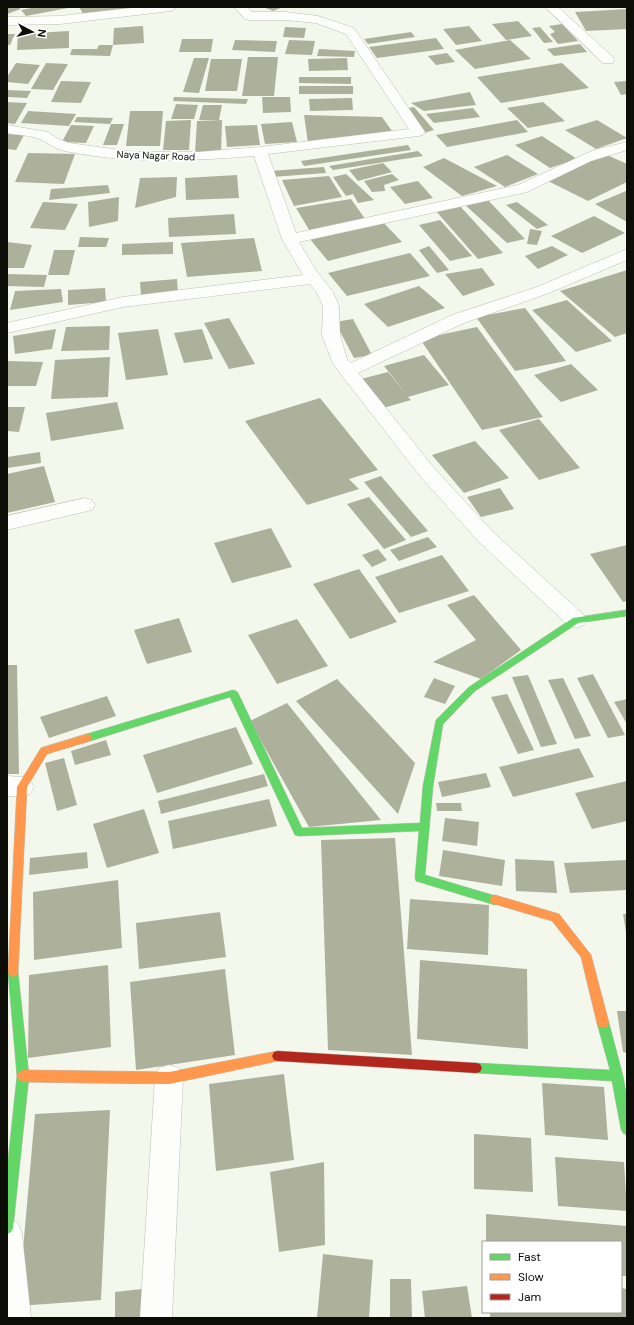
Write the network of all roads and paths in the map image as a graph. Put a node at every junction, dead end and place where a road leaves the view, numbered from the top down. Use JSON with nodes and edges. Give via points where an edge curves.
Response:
{"nodes":[{"id":1,"x":171,"y":7,"type":"edge"},
{"id":2,"x":240,"y":7,"type":"edge"},
{"id":3,"x":551,"y":7,"type":"edge"},
{"id":4,"x":7,"y":21,"type":"edge"},
{"id":5,"x":608,"y":60,"type":"dead end"},
{"id":6,"x":7,"y":129,"type":"edge"},
{"id":7,"x":627,"y":146,"type":"edge"},
{"id":8,"x":260,"y":151,"type":"junction"},
{"id":9,"x":290,"y":239,"type":"junction"},
{"id":10,"x":627,"y":254,"type":"edge"},
{"id":11,"x":314,"y":279,"type":"junction"},
{"id":12,"x":7,"y":328,"type":"edge"},
{"id":13,"x":348,"y":371,"type":"junction"},
{"id":14,"x":85,"y":505,"type":"dead end"},
{"id":15,"x":7,"y":523,"type":"edge"},
{"id":16,"x":627,"y":613,"type":"edge"},
{"id":17,"x":576,"y":620,"type":"junction"},
{"id":18,"x":14,"y":786,"type":"edge"},
{"id":19,"x":425,"y":827,"type":"junction"},
{"id":20,"x":10,"y":963,"type":"edge"},
{"id":21,"x":23,"y":1076,"type":"junction"},
{"id":22,"x":616,"y":1076,"type":"junction"},
{"id":23,"x":169,"y":1078,"type":"junction"},
{"id":24,"x":627,"y":1129,"type":"edge"},
{"id":25,"x":7,"y":1228,"type":"edge"},
{"id":26,"x":7,"y":1234,"type":"edge"},
{"id":27,"x":15,"y":1318,"type":"edge"},
{"id":28,"x":156,"y":1318,"type":"edge"}],
"edges":[{"from":1,"to":4,"type":"street","via":[[60,20]]},
{"from":2,"to":8,"type":"street","name":"Naya Nagar Road","via":[[249,16],[286,16],[318,20],[350,31],[418,132]]},
{"from":3,"to":5,"type":"street"},
{"from":6,"to":8,"type":"street","name":"Naya Nagar Road","via":[[43,135],[66,147],[136,156],[198,156]]},
{"from":7,"to":9,"type":"street","via":[[600,152],[538,184],[522,189]]},
{"from":8,"to":9,"type":"street"},
{"from":9,"to":11,"type":"street"},
{"from":10,"to":13,"type":"street","via":[[543,290],[458,319]]},
{"from":11,"to":12,"type":"street","via":[[123,302]]},
{"from":11,"to":13,"type":"street","via":[[325,292],[331,306],[331,335],[339,360]]},
{"from":13,"to":17,"type":"street","via":[[427,472],[486,537]]},
{"from":14,"to":15,"type":"street"},
{"from":16,"to":17,"type":"street"},
{"from":17,"to":19,"type":"street","via":[[472,689],[439,723],[428,786]]},
{"from":18,"to":19,"type":"street","via":[[44,751],[233,693],[299,832]]},
{"from":18,"to":20,"type":"street"},
{"from":19,"to":22,"type":"street","via":[[420,878],[555,917],[586,955]]},
{"from":20,"to":21,"type":"street"},
{"from":21,"to":23,"type":"street"},
{"from":21,"to":25,"type":"street"},
{"from":22,"to":23,"type":"street","via":[[276,1056]]},
{"from":22,"to":24,"type":"street"},
{"from":23,"to":28,"type":"street"},
{"from":26,"to":27,"type":"street"}]}
